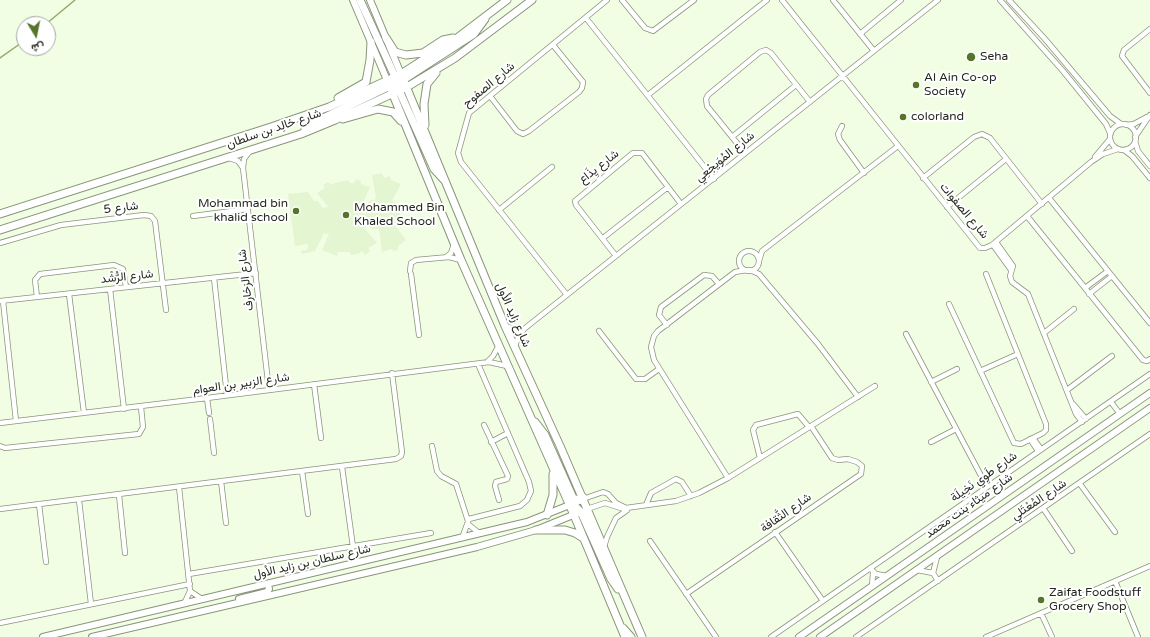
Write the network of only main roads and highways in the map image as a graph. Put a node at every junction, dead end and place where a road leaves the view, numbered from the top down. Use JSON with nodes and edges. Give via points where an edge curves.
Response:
{"nodes":[{"id":1,"x":353,"y":0,"type":"edge"},
{"id":2,"x":360,"y":0,"type":"edge"},
{"id":3,"x":370,"y":0,"type":"edge"},
{"id":4,"x":507,"y":0,"type":"edge"},
{"id":5,"x":532,"y":0,"type":"edge"},
{"id":6,"x":485,"y":17,"type":"junction"},
{"id":7,"x":386,"y":38,"type":"junction"},
{"id":8,"x":457,"y":38,"type":"junction"},
{"id":9,"x":371,"y":42,"type":"junction"},
{"id":10,"x":456,"y":58,"type":"junction"},
{"id":11,"x":397,"y":83,"type":"junction"},
{"id":12,"x":393,"y":94,"type":"junction"},
{"id":13,"x":329,"y":107,"type":"junction"},
{"id":14,"x":335,"y":120,"type":"junction"},
{"id":15,"x":426,"y":131,"type":"junction"},
{"id":16,"x":301,"y":134,"type":"junction"},
{"id":17,"x":412,"y":138,"type":"junction"},
{"id":18,"x":447,"y":182,"type":"junction"},
{"id":19,"x":0,"y":214,"type":"edge"},
{"id":20,"x":0,"y":230,"type":"edge"},
{"id":21,"x":1150,"y":393,"type":"edge"},
{"id":22,"x":1150,"y":408,"type":"edge"},
{"id":23,"x":531,"y":417,"type":"junction"},
{"id":24,"x":552,"y":466,"type":"junction"},
{"id":25,"x":583,"y":498,"type":"junction"},
{"id":26,"x":569,"y":506,"type":"junction"},
{"id":27,"x":584,"y":511,"type":"junction"},
{"id":28,"x":547,"y":515,"type":"junction"},
{"id":29,"x":574,"y":515,"type":"junction"},
{"id":30,"x":536,"y":530,"type":"junction"},
{"id":31,"x":583,"y":538,"type":"junction"},
{"id":32,"x":268,"y":584,"type":"junction"},
{"id":33,"x":624,"y":594,"type":"junction"},
{"id":34,"x":225,"y":606,"type":"junction"},
{"id":35,"x":619,"y":623,"type":"junction"},
{"id":36,"x":43,"y":637,"type":"edge"},
{"id":37,"x":92,"y":637,"type":"edge"},
{"id":38,"x":625,"y":637,"type":"edge"},
{"id":39,"x":631,"y":637,"type":"edge"},
{"id":40,"x":642,"y":637,"type":"edge"},
{"id":41,"x":799,"y":637,"type":"edge"},
{"id":42,"x":821,"y":637,"type":"edge"}],
"edges":[{"from":1,"to":9,"type":"main road","name":"شارع زايد الأول"},
{"from":2,"to":11,"type":"main road"},
{"from":3,"to":7,"type":"main road","name":"شارع زايد الأول"},
{"from":4,"to":6,"type":"main road","name":"شارع خالِد بن سلطان"},
{"from":5,"to":10,"type":"main road","name":"شارع خالِد بن سلطان"},
{"from":6,"to":8,"type":"main road","name":"شارع خالِد بن سلطان"},
{"from":6,"to":11,"type":"main road","via":[[479,29],[469,38]]},
{"from":7,"to":8,"type":"main road","via":[[395,52],[406,54],[423,53],[443,40]]},
{"from":7,"to":11,"type":"main road","name":"شارع زايد الأول"},
{"from":8,"to":11,"type":"main road","name":"شارع خالِد بن سلطان"},
{"from":9,"to":11,"type":"main road","name":"شارع زايد الأول"},
{"from":9,"to":13,"type":"main road","via":[[366,82],[341,96]]},
{"from":10,"to":11,"type":"main road","name":"شارع خالِد بن سلطان"},
{"from":10,"to":15,"type":"main road","via":[[428,81],[424,104]]},
{"from":11,"to":12,"type":"main road","name":"شارع خالِد بن سلطان"},
{"from":11,"to":13,"type":"main road","name":"شارع خالِد بن سلطان"},
{"from":11,"to":15,"type":"main road","name":"شارع زايد الأول"},
{"from":11,"to":16,"type":"main road","via":[[315,122]]},
{"from":11,"to":18,"type":"main road","via":[[434,169],[441,179]]},
{"from":12,"to":14,"type":"main road","name":"شارع خالِد بن سلطان"},
{"from":12,"to":17,"type":"main road"},
{"from":13,"to":19,"type":"main road","name":"شارع خالِد بن سلطان"},
{"from":14,"to":16,"type":"main road","name":"شارع خالِد بن سلطان"},
{"from":14,"to":17,"type":"main road","via":[[375,110],[390,111],[398,116]]},
{"from":15,"to":18,"type":"main road","name":"شارع زايد الأول"},
{"from":16,"to":20,"type":"main road","name":"شارع خالِد بن سلطان"},
{"from":17,"to":23,"type":"main road","via":[[454,244]]},
{"from":18,"to":25,"type":"main road","name":"شارع زايد الأول","via":[[505,326]]},
{"from":21,"to":41,"type":"main road","name":"شارع ميثاء بنت محمد"},
{"from":22,"to":42,"type":"main road","name":"شارع ميثاء بنت محمد"},
{"from":23,"to":24,"type":"main road"},
{"from":23,"to":25,"type":"main road","via":[[545,435],[573,498]]},
{"from":24,"to":26,"type":"main road"},
{"from":24,"to":28,"type":"main road","via":[[553,495]]},
{"from":25,"to":26,"type":"main road","name":"شارع سلطان بن زايد الأول"},
{"from":25,"to":27,"type":"main road","name":"شارع زايد الأول"},
{"from":26,"to":27,"type":"main road"},
{"from":26,"to":28,"type":"main road","name":"شارع سلطان بن زايد الأول"},
{"from":26,"to":29,"type":"main road"},
{"from":27,"to":29,"type":"main road","name":"شارع سلطان بن زايد الأول"},
{"from":27,"to":33,"type":"main road","name":"شارع زايد الأول","via":[[604,547]]},
{"from":27,"to":33,"type":"main road","via":[[611,579]]},
{"from":28,"to":32,"type":"main road","name":"شارع سلطان بن زايد الأول","via":[[481,534]]},
{"from":29,"to":30,"type":"main road","name":"شارع سلطان بن زايد الأول"},
{"from":29,"to":31,"type":"main road"},
{"from":30,"to":31,"type":"main road","via":[[565,530]]},
{"from":30,"to":34,"type":"main road","name":"شارع سلطان بن زايد الأول","via":[[472,549]]},
{"from":31,"to":35,"type":"main road"},
{"from":32,"to":34,"type":"main road","via":[[269,589],[266,592],[242,598]]},
{"from":32,"to":36,"type":"main road","name":"شارع سلطان بن زايد الأول"},
{"from":33,"to":40,"type":"main road","name":"شارع زايد الأول"},
{"from":34,"to":37,"type":"main road","name":"شارع سلطان بن زايد الأول"},
{"from":35,"to":38,"type":"main road"},
{"from":35,"to":39,"type":"main road"}]}
